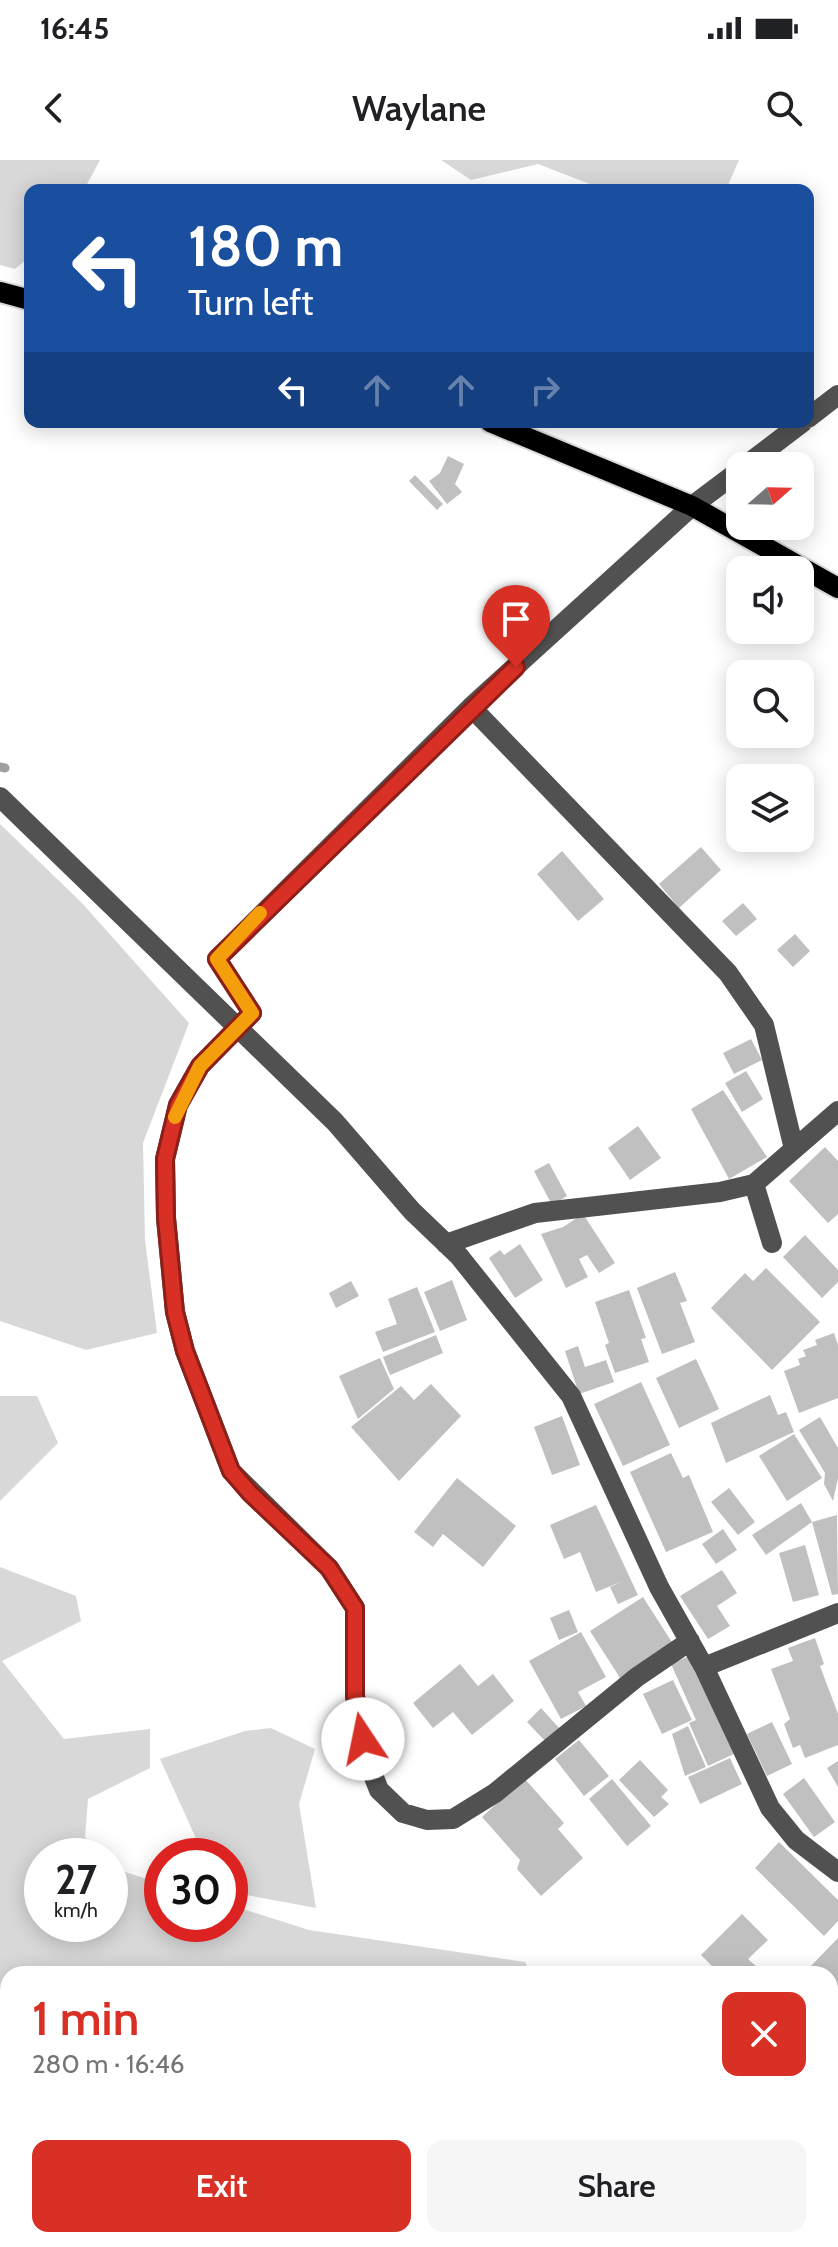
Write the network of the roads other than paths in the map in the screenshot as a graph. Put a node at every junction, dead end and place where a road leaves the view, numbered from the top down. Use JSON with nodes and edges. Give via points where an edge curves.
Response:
{"nodes":[{"id":1,"x":0,"y":292,"type":"edge"},
{"id":2,"x":24,"y":298,"type":"edge"},
{"id":3,"x":838,"y":395,"type":"edge"},
{"id":4,"x":814,"y":413,"type":"edge"},
{"id":5,"x":504,"y":428,"type":"edge"},
{"id":6,"x":795,"y":428,"type":"edge"},
{"id":7,"x":763,"y":452,"type":"edge"},
{"id":8,"x":726,"y":480,"type":"edge"},
{"id":9,"x":692,"y":506,"type":"junction"},
{"id":10,"x":838,"y":588,"type":"edge"},
{"id":11,"x":471,"y":707,"type":"junction"},
{"id":12,"x":0,"y":797,"type":"edge"},
{"id":13,"x":237,"y":1029,"type":"junction"},
{"id":14,"x":838,"y":1111,"type":"edge"},
{"id":15,"x":794,"y":1149,"type":"junction"},
{"id":16,"x":754,"y":1184,"type":"junction"},
{"id":17,"x":772,"y":1243,"type":"dead end"},
{"id":18,"x":446,"y":1244,"type":"junction"},
{"id":19,"x":838,"y":1613,"type":"edge"},
{"id":20,"x":690,"y":1641,"type":"junction"},
{"id":21,"x":704,"y":1667,"type":"junction"},
{"id":22,"x":838,"y":1872,"type":"edge"}],
"edges":[{"from":1,"to":2,"type":"main road"},
{"from":3,"to":4,"type":"street"},
{"from":5,"to":9,"type":"main road"},
{"from":6,"to":7,"type":"street"},
{"from":8,"to":9,"type":"street"},
{"from":9,"to":10,"type":"main road"},
{"from":9,"to":11,"type":"street"},
{"from":11,"to":13,"type":"street","via":[[217,959],[252,1013]]},
{"from":11,"to":15,"type":"street","via":[[728,973],[764,1025]]},
{"from":12,"to":13,"type":"street"},
{"from":13,"to":18,"type":"street","via":[[335,1122]]},
{"from":13,"to":20,"type":"street","via":[[200,1066],[178,1105],[165,1159],[175,1312],[231,1471],[329,1568],[355,1608],[355,1696],[367,1760],[379,1790],[403,1813],[427,1820],[453,1819],[495,1793],[637,1677]]},
{"from":14,"to":15,"type":"street"},
{"from":15,"to":16,"type":"street"},
{"from":16,"to":17,"type":"street"},
{"from":16,"to":18,"type":"street","via":[[535,1213]]},
{"from":18,"to":20,"type":"street","via":[[571,1396],[659,1587]]},
{"from":19,"to":21,"type":"street"},
{"from":20,"to":21,"type":"street"},
{"from":21,"to":22,"type":"street","via":[[770,1808],[796,1840]]}]}
